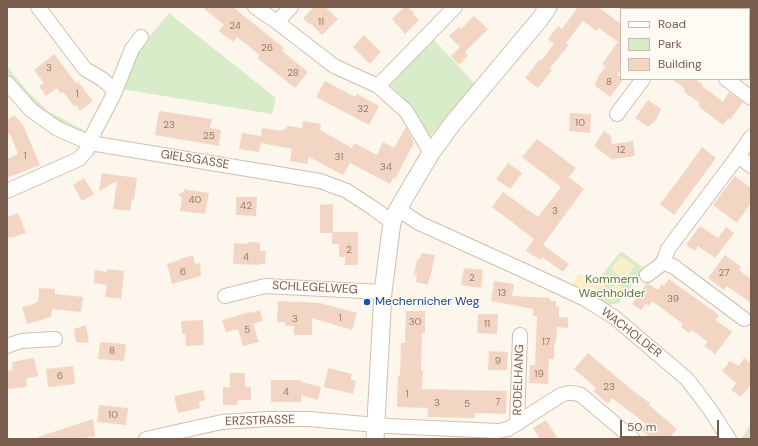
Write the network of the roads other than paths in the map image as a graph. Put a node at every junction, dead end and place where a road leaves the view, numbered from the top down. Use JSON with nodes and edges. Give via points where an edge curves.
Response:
{"nodes":[{"id":1,"x":38,"y":7,"type":"edge"},
{"id":2,"x":255,"y":7,"type":"edge"},
{"id":3,"x":291,"y":7,"type":"edge"},
{"id":4,"x":455,"y":7,"type":"edge"},
{"id":5,"x":548,"y":7,"type":"edge"},
{"id":6,"x":277,"y":22,"type":"junction"},
{"id":7,"x":141,"y":37,"type":"dead end"},
{"id":8,"x":642,"y":80,"type":"edge"},
{"id":9,"x":727,"y":80,"type":"edge"},
{"id":10,"x":7,"y":83,"type":"edge"},
{"id":11,"x":378,"y":86,"type":"junction"},
{"id":12,"x":114,"y":94,"type":"junction"},
{"id":13,"x":751,"y":98,"type":"edge"},
{"id":14,"x":617,"y":114,"type":"dead end"},
{"id":15,"x":751,"y":137,"type":"edge"},
{"id":16,"x":90,"y":143,"type":"junction"},
{"id":17,"x":431,"y":153,"type":"junction"},
{"id":18,"x":738,"y":156,"type":"junction"},
{"id":19,"x":751,"y":166,"type":"edge"},
{"id":20,"x":7,"y":191,"type":"edge"},
{"id":21,"x":395,"y":216,"type":"junction"},
{"id":22,"x":663,"y":263,"type":"junction"},
{"id":23,"x":647,"y":275,"type":"dead end"},
{"id":24,"x":383,"y":292,"type":"junction"},
{"id":25,"x":225,"y":296,"type":"dead end"},
{"id":26,"x":744,"y":319,"type":"dead end"},
{"id":27,"x":520,"y":335,"type":"dead end"},
{"id":28,"x":55,"y":339,"type":"dead end"},
{"id":29,"x":7,"y":346,"type":"edge"},
{"id":30,"x":517,"y":424,"type":"junction"},
{"id":31,"x":375,"y":432,"type":"edge"},
{"id":32,"x":146,"y":439,"type":"edge"},
{"id":33,"x":633,"y":439,"type":"edge"},
{"id":34,"x":729,"y":439,"type":"edge"}],
"edges":[{"from":1,"to":12,"type":"street","via":[[85,69],[102,79]]},
{"from":2,"to":6,"type":"street"},
{"from":3,"to":6,"type":"street"},
{"from":4,"to":11,"type":"street"},
{"from":5,"to":17,"type":"street"},
{"from":6,"to":11,"type":"street","via":[[334,66]]},
{"from":7,"to":12,"type":"street","via":[[132,49]]},
{"from":8,"to":14,"type":"street"},
{"from":9,"to":13,"type":"street"},
{"from":10,"to":16,"type":"street","name":"GIELSGASSE","via":[[31,110],[58,129]]},
{"from":11,"to":17,"type":"street","via":[[406,111]]},
{"from":12,"to":16,"type":"street"},
{"from":15,"to":18,"type":"street"},
{"from":16,"to":20,"type":"street","via":[[79,159]]},
{"from":16,"to":21,"type":"street","name":"GIELSGASSE","via":[[320,181],[347,190],[373,208]]},
{"from":17,"to":21,"type":"street"},
{"from":18,"to":19,"type":"street"},
{"from":18,"to":22,"type":"street","via":[[668,249]]},
{"from":21,"to":24,"type":"street"},
{"from":21,"to":34,"type":"street","name":"WACHOLDER","via":[[419,223],[527,272],[585,299],[614,317],[687,379]]},
{"from":22,"to":23,"type":"street"},
{"from":22,"to":26,"type":"street","via":[[673,266]]},
{"from":24,"to":25,"type":"street","name":"SCHLEGELWEG","via":[[265,286]]},
{"from":24,"to":31,"type":"street"},
{"from":27,"to":30,"type":"street","name":"RODELHANG"},
{"from":28,"to":29,"type":"street","via":[[21,341]]},
{"from":30,"to":31,"type":"street","name":"RODELHANG","via":[[498,431]]},
{"from":30,"to":33,"type":"street","name":"RODELHANG","via":[[561,395],[574,392],[581,394]]},
{"from":31,"to":32,"type":"street","name":"ERZSTRASSE","via":[[309,419],[268,419],[208,424]]}]}
